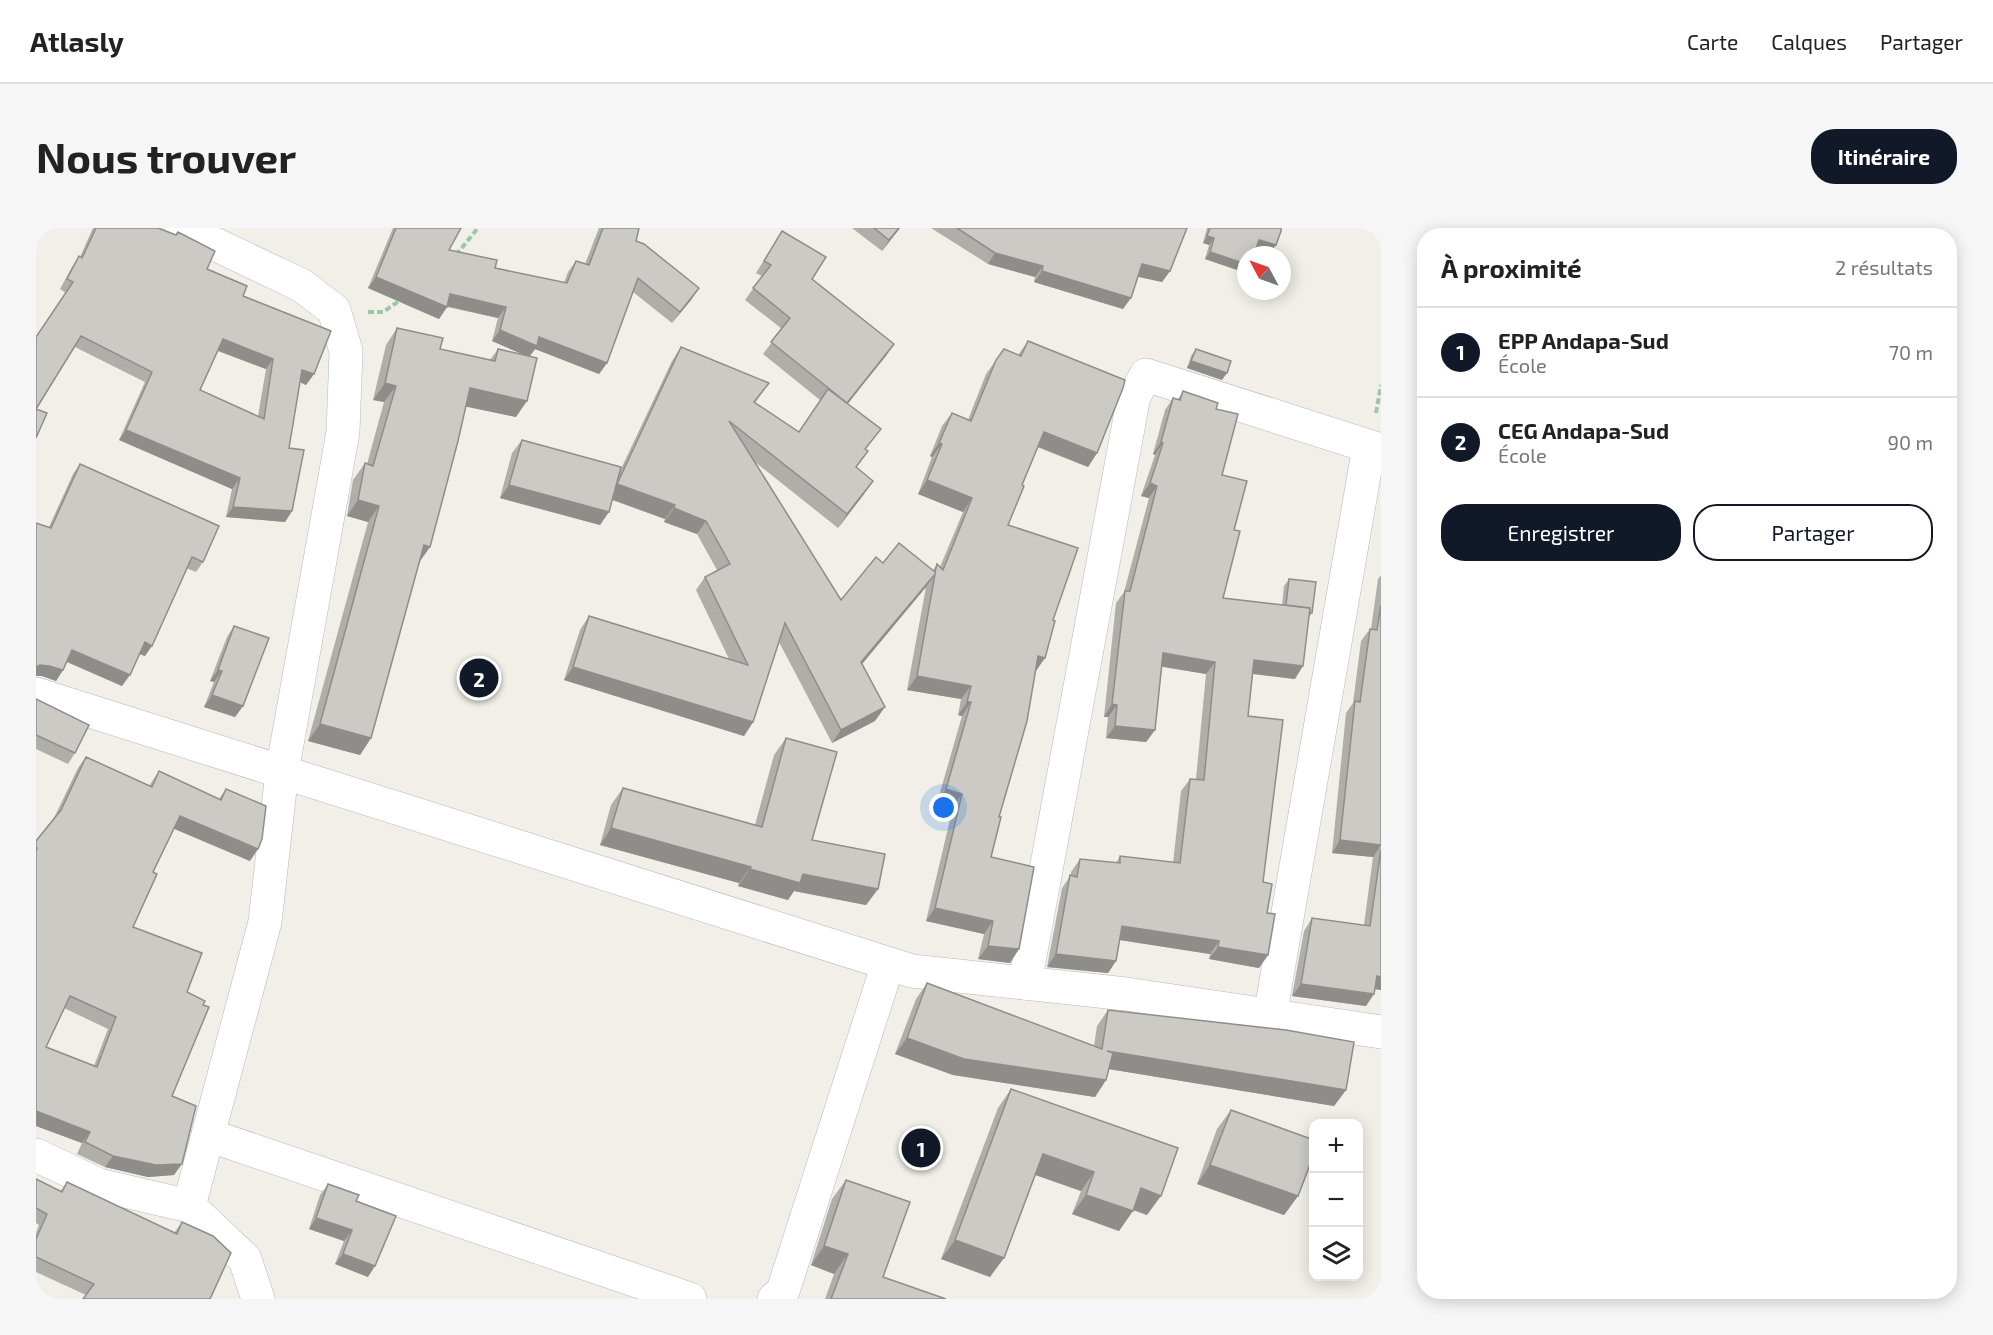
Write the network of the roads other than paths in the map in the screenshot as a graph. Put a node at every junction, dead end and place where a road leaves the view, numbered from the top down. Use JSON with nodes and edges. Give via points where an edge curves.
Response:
{"nodes":[{"id":1,"x":182,"y":228,"type":"edge"},
{"id":2,"x":1375,"y":448,"type":"edge"},
{"id":3,"x":36,"y":694,"type":"edge"},
{"id":4,"x":282,"y":772,"type":"junction"},
{"id":5,"x":888,"y":964,"type":"junction"},
{"id":6,"x":1024,"y":983,"type":"junction"},
{"id":7,"x":1270,"y":1016,"type":"junction"},
{"id":8,"x":1381,"y":1032,"type":"edge"},
{"id":9,"x":208,"y":1135,"type":"junction"},
{"id":10,"x":36,"y":1155,"type":"edge"},
{"id":11,"x":189,"y":1206,"type":"junction"},
{"id":12,"x":258,"y":1299,"type":"edge"},
{"id":13,"x":690,"y":1299,"type":"edge"},
{"id":14,"x":774,"y":1299,"type":"edge"}],
"edges":[{"from":1,"to":4,"type":"street","via":[[301,285],[334,310],[346,351],[343,432]]},
{"from":2,"to":6,"type":"street","via":[[1146,375],[1134,396]]},
{"from":2,"to":7,"type":"street"},
{"from":3,"to":4,"type":"street"},
{"from":4,"to":5,"type":"street"},
{"from":4,"to":9,"type":"street","via":[[265,921]]},
{"from":5,"to":6,"type":"street","via":[[912,971]]},
{"from":5,"to":14,"type":"street","via":[[783,1291]]},
{"from":6,"to":7,"type":"street"},
{"from":7,"to":8,"type":"street"},
{"from":9,"to":11,"type":"street"},
{"from":9,"to":13,"type":"street"},
{"from":10,"to":11,"type":"street","via":[[99,1185]]},
{"from":11,"to":12,"type":"street","via":[[245,1259]]}]}
